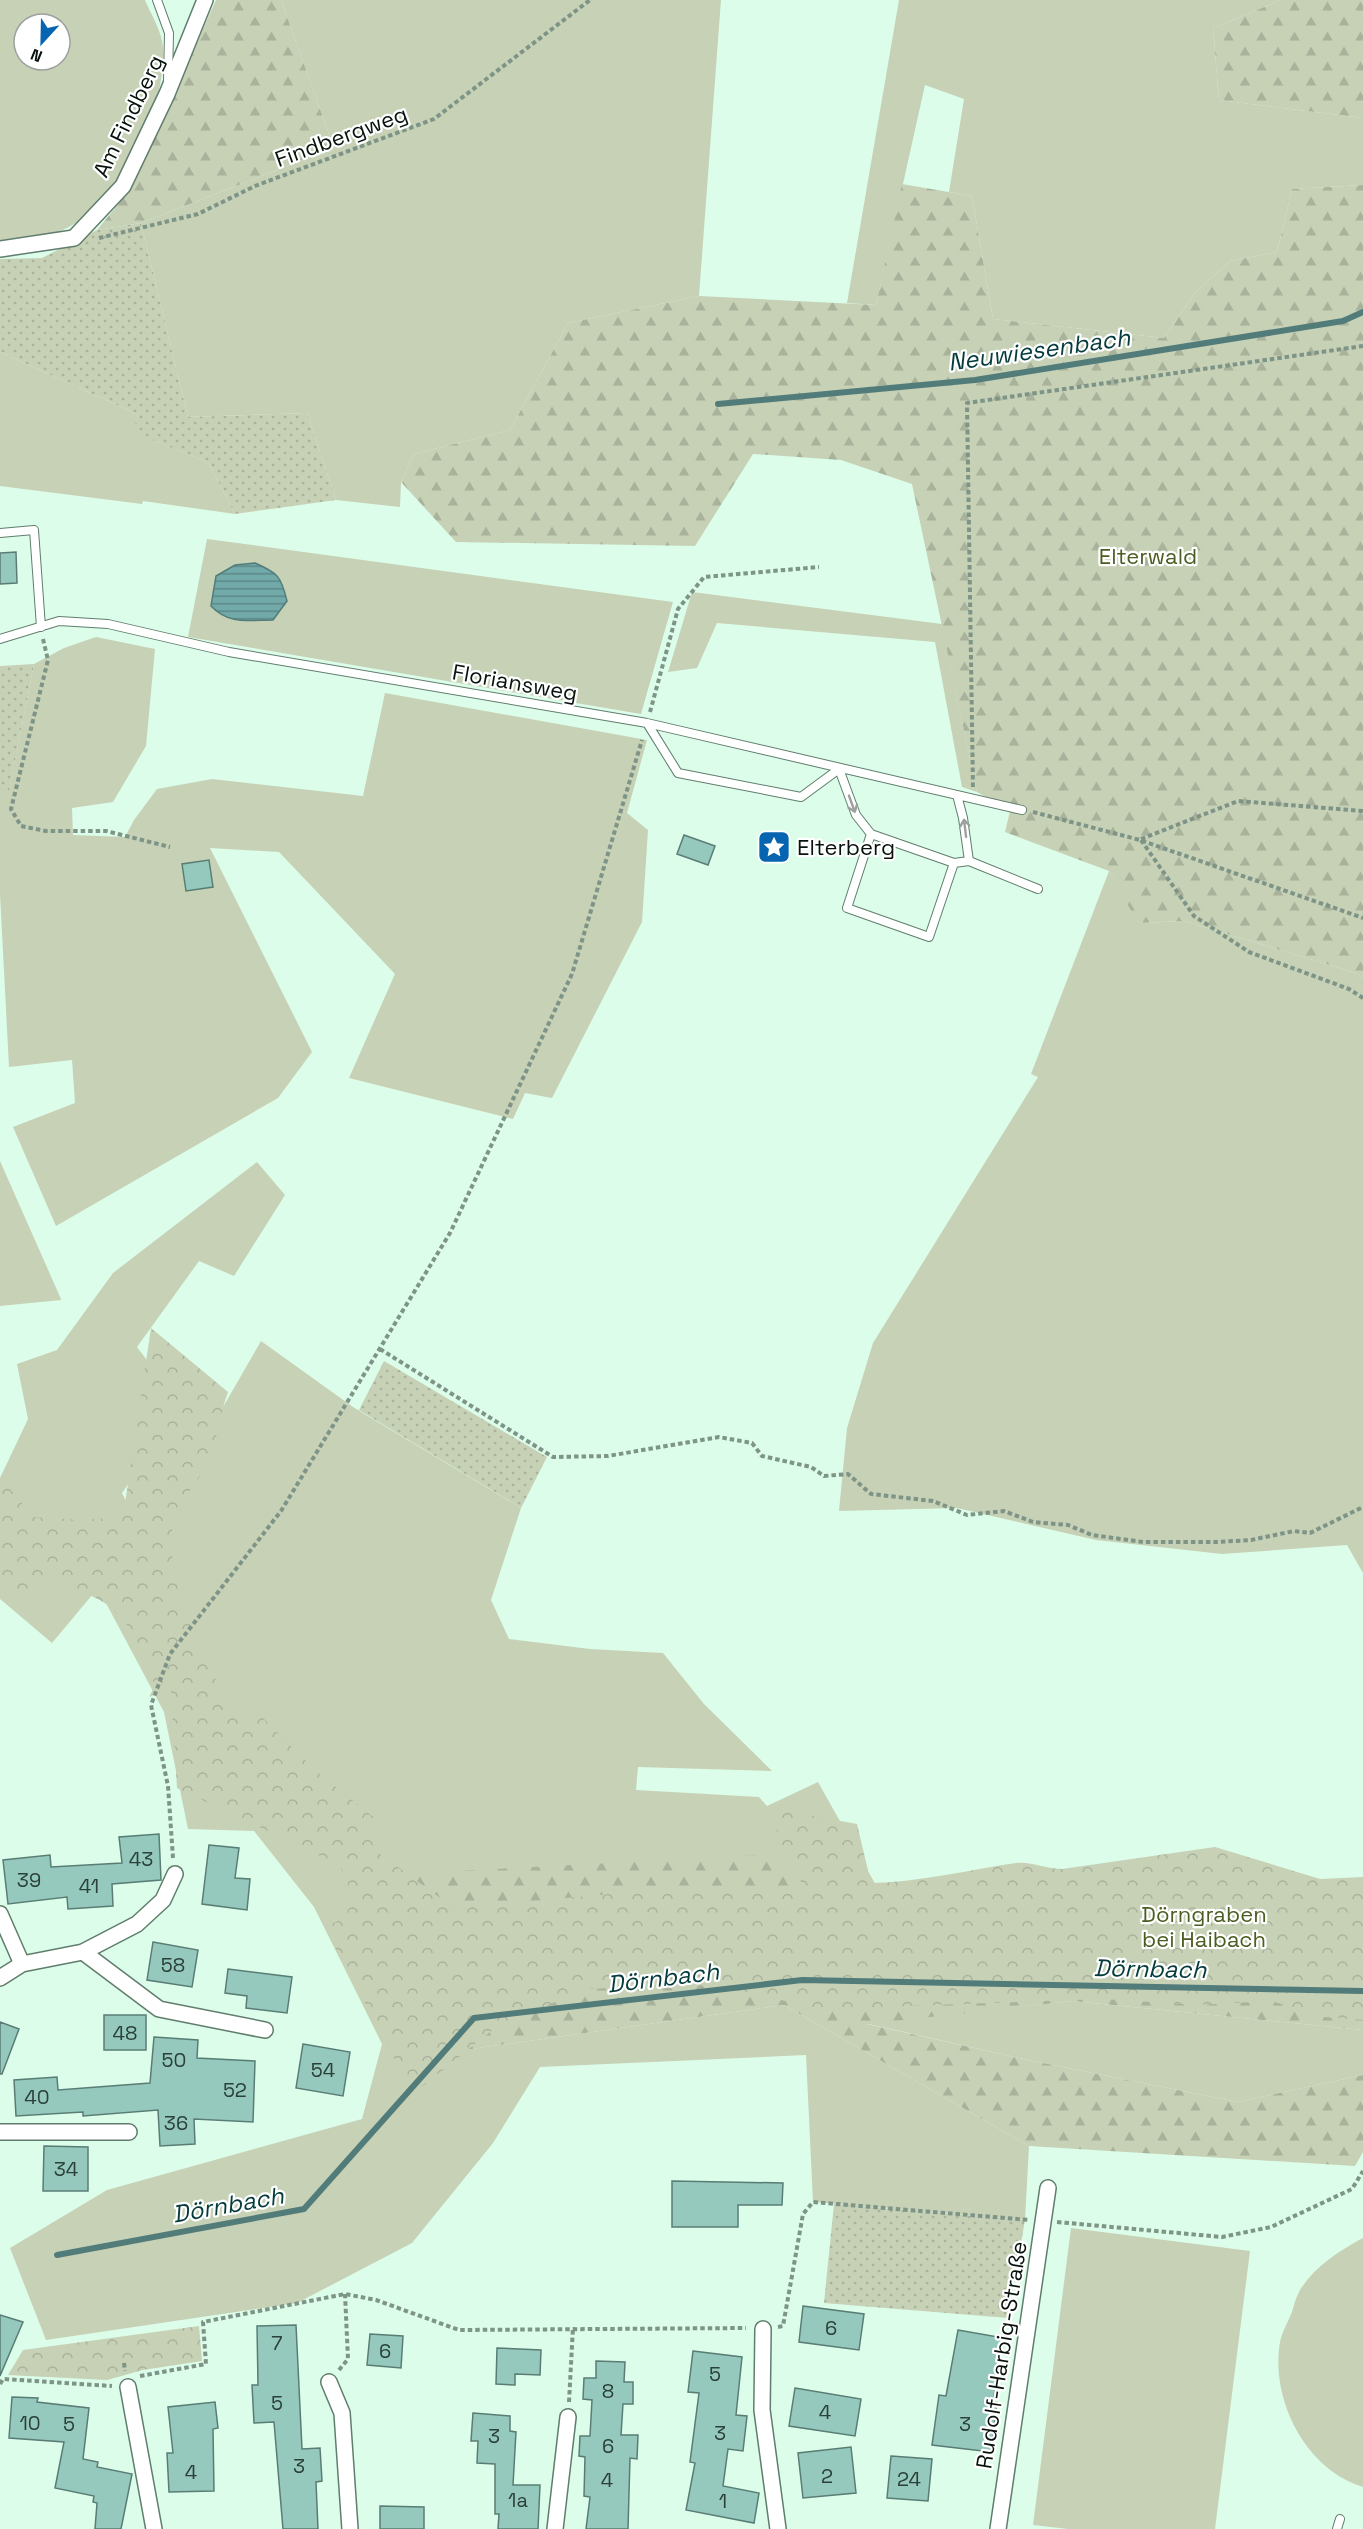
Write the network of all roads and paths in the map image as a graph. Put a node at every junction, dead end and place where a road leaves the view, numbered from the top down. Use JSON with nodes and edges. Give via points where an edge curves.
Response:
{"nodes":[{"id":1,"x":157,"y":0,"type":"edge"},
{"id":2,"x":205,"y":0,"type":"edge"},
{"id":3,"x":590,"y":0,"type":"edge"},
{"id":4,"x":167,"y":94,"type":"junction"},
{"id":5,"x":74,"y":238,"type":"junction"},
{"id":6,"x":0,"y":249,"type":"edge"},
{"id":7,"x":1363,"y":346,"type":"edge"},
{"id":8,"x":0,"y":533,"type":"edge"},
{"id":9,"x":819,"y":567,"type":"dead end"},
{"id":10,"x":41,"y":627,"type":"junction"},
{"id":11,"x":0,"y":639,"type":"edge"},
{"id":12,"x":647,"y":723,"type":"junction"},
{"id":13,"x":839,"y":769,"type":"junction"},
{"id":14,"x":957,"y":795,"type":"junction"},
{"id":15,"x":973,"y":798,"type":"junction"},
{"id":16,"x":1022,"y":810,"type":"joint"},
{"id":17,"x":1363,"y":811,"type":"edge"},
{"id":18,"x":871,"y":834,"type":"junction"},
{"id":19,"x":1140,"y":840,"type":"junction"},
{"id":20,"x":170,"y":847,"type":"dead end"},
{"id":21,"x":969,"y":861,"type":"junction"},
{"id":22,"x":954,"y":863,"type":"junction"},
{"id":23,"x":1038,"y":889,"type":"dead end"},
{"id":24,"x":1363,"y":918,"type":"edge"},
{"id":25,"x":1363,"y":998,"type":"edge"},
{"id":26,"x":380,"y":1349,"type":"junction"},
{"id":27,"x":1363,"y":1507,"type":"edge"},
{"id":28,"x":175,"y":1874,"type":"joint"},
{"id":29,"x":0,"y":1914,"type":"edge"},
{"id":30,"x":83,"y":1952,"type":"junction"},
{"id":31,"x":22,"y":1964,"type":"junction"},
{"id":32,"x":0,"y":1977,"type":"edge"},
{"id":33,"x":265,"y":2030,"type":"dead end"},
{"id":34,"x":0,"y":2132,"type":"edge"},
{"id":35,"x":129,"y":2132,"type":"dead end"},
{"id":36,"x":1363,"y":2170,"type":"edge"},
{"id":37,"x":1048,"y":2188,"type":"dead end"},
{"id":38,"x":1045,"y":2221,"type":"junction"},
{"id":39,"x":345,"y":2294,"type":"junction"},
{"id":40,"x":573,"y":2327,"type":"junction"},
{"id":41,"x":763,"y":2329,"type":"junction"},
{"id":42,"x":330,"y":2382,"type":"joint"},
{"id":43,"x":0,"y":2384,"type":"edge"},
{"id":44,"x":128,"y":2387,"type":"junction"},
{"id":45,"x":568,"y":2417,"type":"joint"},
{"id":46,"x":1340,"y":2519,"type":"dead end"},
{"id":47,"x":154,"y":2529,"type":"edge"},
{"id":48,"x":350,"y":2529,"type":"edge"},
{"id":49,"x":555,"y":2529,"type":"edge"},
{"id":50,"x":778,"y":2529,"type":"edge"},
{"id":51,"x":998,"y":2529,"type":"edge"},
{"id":52,"x":1337,"y":2529,"type":"edge"}],
"edges":[{"from":1,"to":4,"type":"lane","via":[[169,33]]},
{"from":2,"to":4,"type":"street","name":"Am Findberg"},
{"from":3,"to":5,"type":"path","name":"Findbergweg","via":[[434,119],[255,186],[198,214],[104,237]]},
{"from":4,"to":5,"type":"street","name":"Am Findberg","via":[[123,186]]},
{"from":5,"to":6,"type":"street"},
{"from":7,"to":15,"type":"path","via":[[967,403]]},
{"from":8,"to":10,"type":"lane","via":[[34,530]]},
{"from":9,"to":12,"type":"path","via":[[704,578],[678,609]]},
{"from":10,"to":11,"type":"lane","name":"Floriansweg"},
{"from":10,"to":12,"type":"lane","name":"Floriansweg","via":[[59,621],[108,624],[229,652]]},
{"from":10,"to":20,"type":"path","via":[[48,660],[11,809],[21,826],[46,831],[106,831]]},
{"from":12,"to":13,"type":"lane","name":"Floriansweg"},
{"from":12,"to":13,"type":"lane","via":[[678,773],[801,797]]},
{"from":12,"to":26,"type":"path","via":[[572,974],[450,1233]]},
{"from":13,"to":14,"type":"lane","name":"Floriansweg"},
{"from":13,"to":18,"type":"lane","one_way":true,"via":[[856,815]]},
{"from":14,"to":15,"type":"lane","name":"Floriansweg"},
{"from":21,"to":14,"type":"lane","one_way":true},
{"from":15,"to":16,"type":"lane","name":"Floriansweg"},
{"from":16,"to":19,"type":"path"},
{"from":17,"to":19,"type":"path","via":[[1238,801]]},
{"from":18,"to":22,"type":"lane"},
{"from":18,"to":22,"type":"lane","via":[[847,908],[928,937]]},
{"from":19,"to":24,"type":"path"},
{"from":19,"to":25,"type":"path","via":[[1194,916],[1249,952],[1349,989]]},
{"from":21,"to":22,"type":"lane"},
{"from":21,"to":23,"type":"lane"},
{"from":26,"to":27,"type":"path","via":[[553,1457],[608,1456],[719,1437],[752,1443],[762,1456],[811,1467],[824,1476],[848,1474],[871,1494],[933,1501],[968,1515],[1004,1511],[1033,1522],[1068,1525],[1092,1535],[1143,1542],[1218,1542],[1294,1531],[1310,1533]]},
{"from":26,"to":28,"type":"path","via":[[281,1511],[170,1654],[151,1705],[168,1786]]},
{"from":28,"to":30,"type":"street","via":[[163,1900],[137,1924]]},
{"from":29,"to":31,"type":"street"},
{"from":30,"to":31,"type":"street"},
{"from":30,"to":33,"type":"street","via":[[159,2009]]},
{"from":31,"to":32,"type":"street"},
{"from":34,"to":35,"type":"street"},
{"from":36,"to":38,"type":"path","via":[[1352,2189],[1271,2227],[1222,2237]]},
{"from":37,"to":38,"type":"street","name":"Rudolf-Harbig-Straße"},
{"from":38,"to":41,"type":"path","via":[[813,2202],[803,2214],[783,2326]]},
{"from":38,"to":51,"type":"street","name":"Rudolf-Harbig-Straße"},
{"from":39,"to":40,"type":"path","via":[[376,2300],[459,2330]]},
{"from":39,"to":42,"type":"path","via":[[348,2360]]},
{"from":39,"to":44,"type":"path","via":[[203,2322],[206,2364],[142,2375]]},
{"from":40,"to":41,"type":"path"},
{"from":40,"to":45,"type":"path"},
{"from":41,"to":50,"type":"street","via":[[762,2410]]},
{"from":42,"to":48,"type":"street","via":[[342,2413]]},
{"from":43,"to":44,"type":"path","via":[[3,2379]]},
{"from":44,"to":47,"type":"street"},
{"from":45,"to":49,"type":"street"},
{"from":46,"to":52,"type":"lane"}]}
